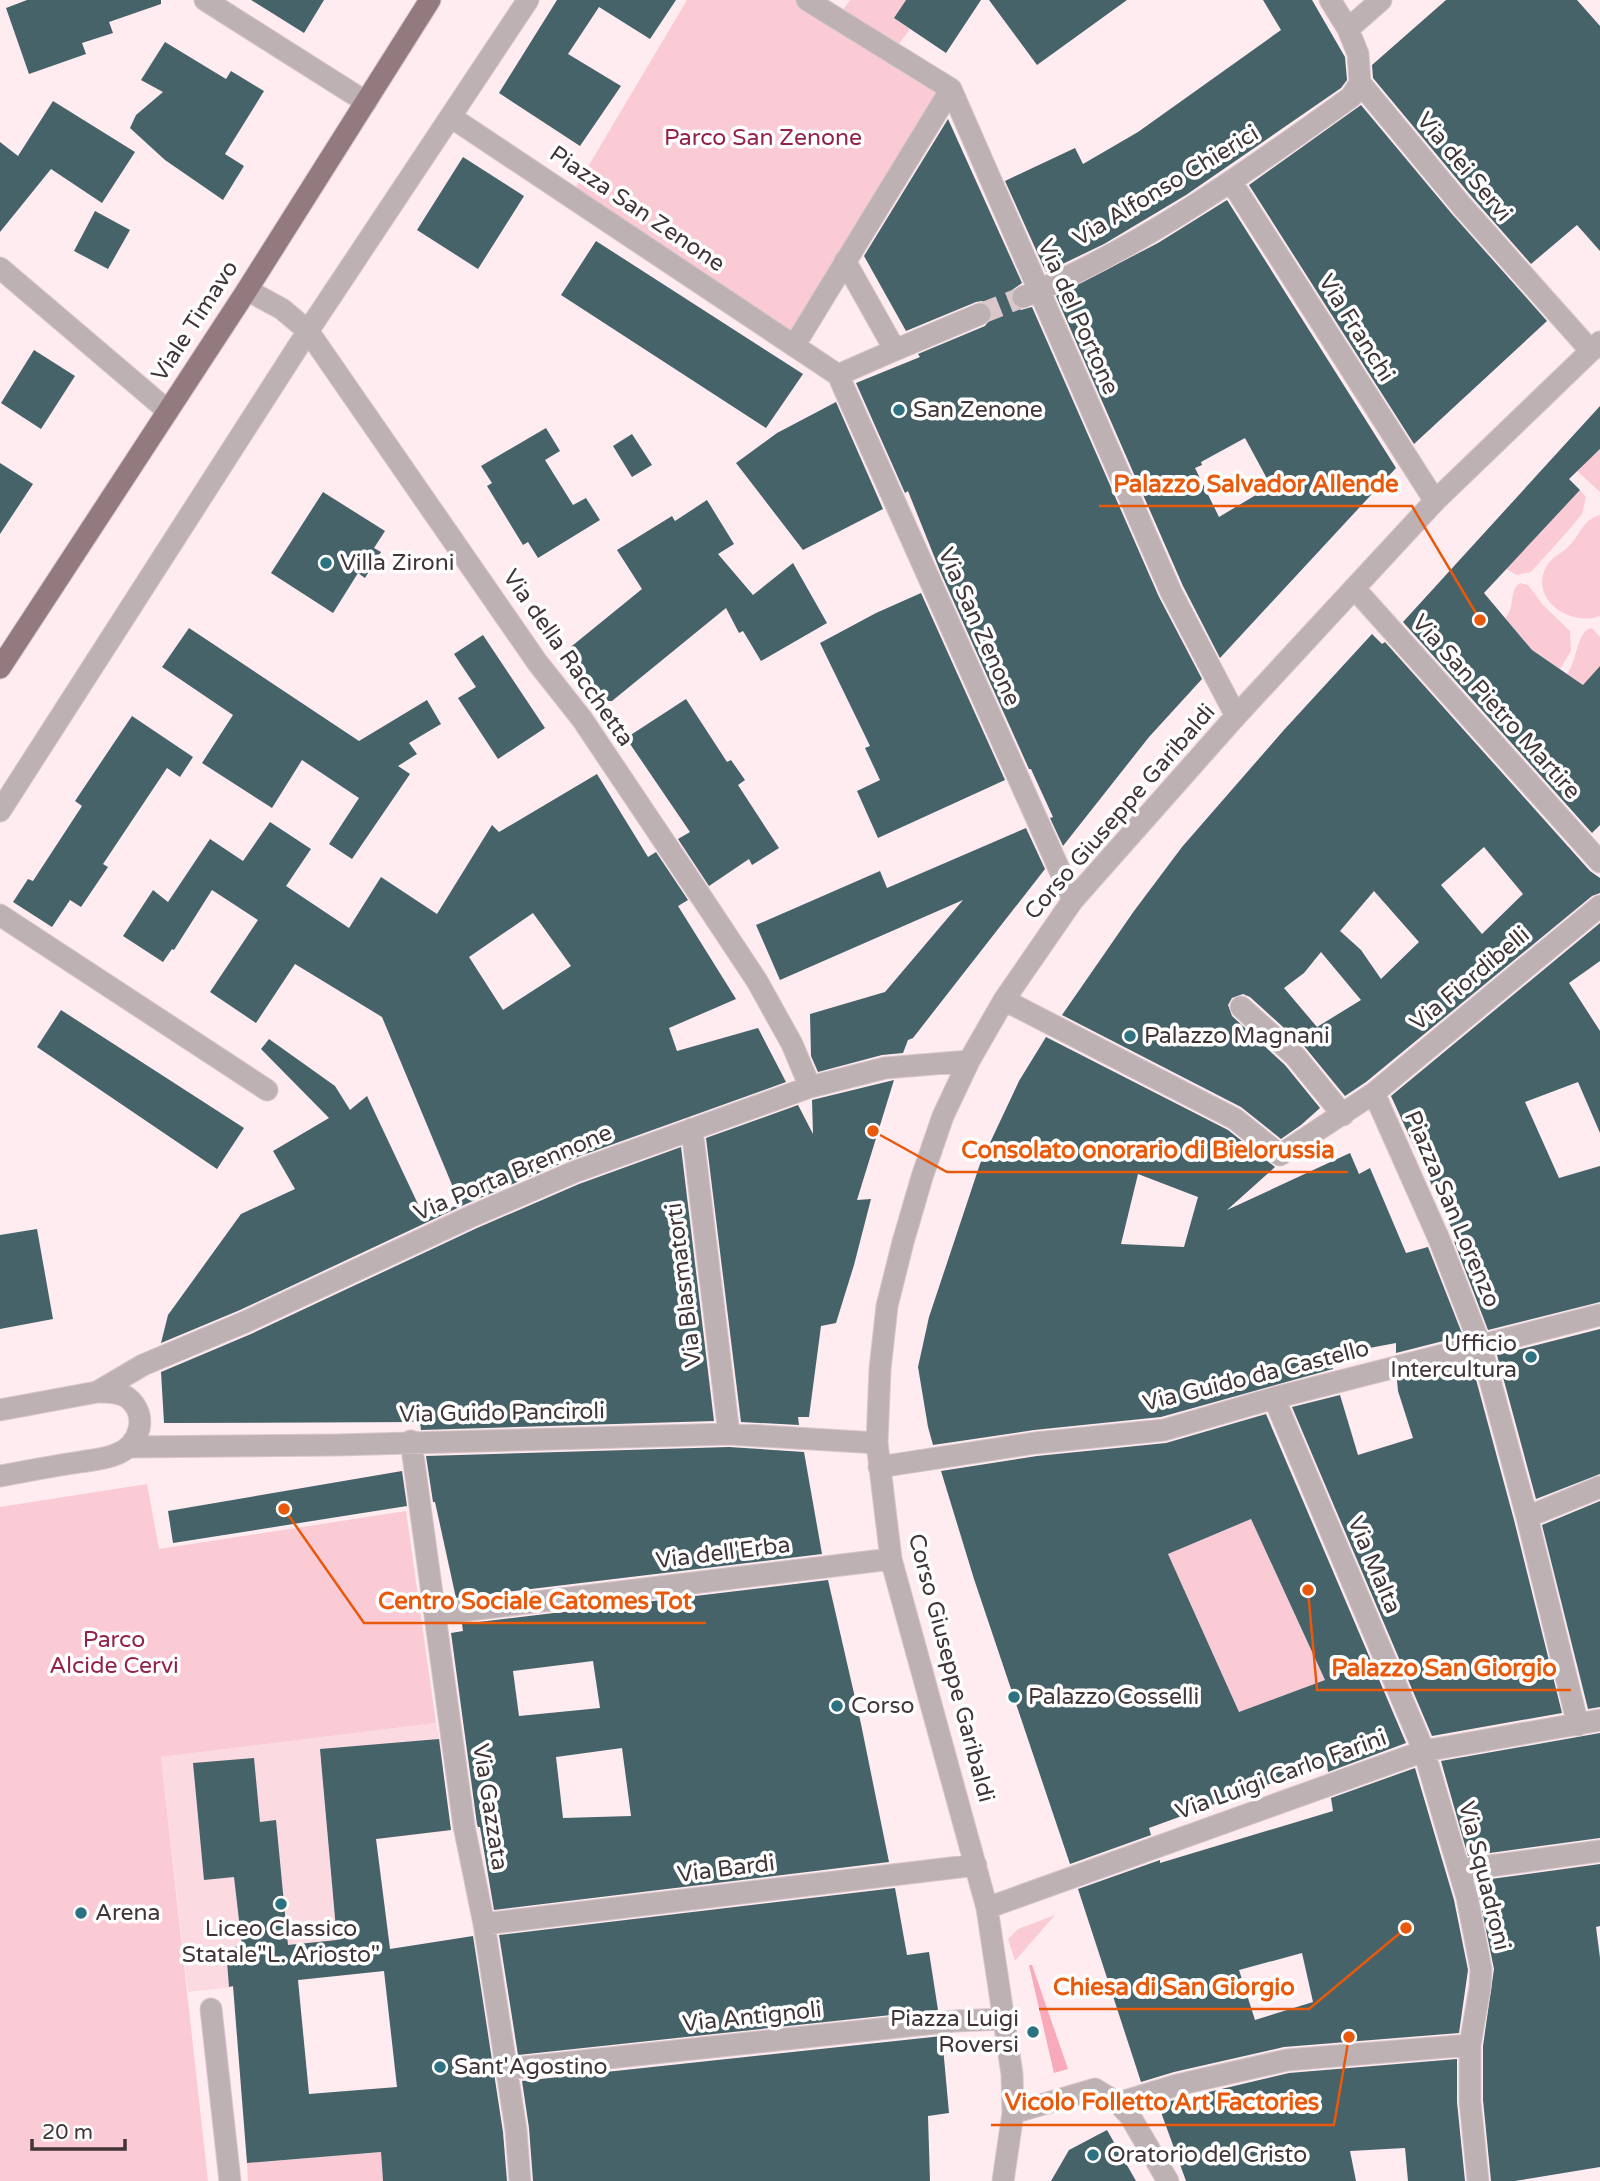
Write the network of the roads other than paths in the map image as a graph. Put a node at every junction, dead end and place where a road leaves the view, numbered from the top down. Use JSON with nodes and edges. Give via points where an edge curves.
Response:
{"nodes":[{"id":1,"x":205,"y":0,"type":"edge"},
{"id":2,"x":430,"y":0,"type":"edge"},
{"id":3,"x":528,"y":0,"type":"edge"},
{"id":4,"x":807,"y":0,"type":"edge"},
{"id":5,"x":1330,"y":0,"type":"edge"},
{"id":6,"x":1381,"y":0,"type":"edge"},
{"id":7,"x":1348,"y":29,"type":"junction"},
{"id":8,"x":1360,"y":83,"type":"junction"},
{"id":9,"x":951,"y":89,"type":"junction"},
{"id":10,"x":366,"y":102,"type":"junction"},
{"id":11,"x":450,"y":117,"type":"junction"},
{"id":12,"x":1232,"y":183,"type":"junction"},
{"id":13,"x":845,"y":261,"type":"junction"},
{"id":14,"x":0,"y":268,"type":"edge"},
{"id":15,"x":247,"y":290,"type":"junction"},
{"id":16,"x":1031,"y":293,"type":"junction"},
{"id":17,"x":980,"y":314,"type":"tunnel mouth"},
{"id":18,"x":308,"y":331,"type":"junction"},
{"id":19,"x":794,"y":346,"type":"junction"},
{"id":20,"x":1595,"y":346,"type":"edge"},
{"id":21,"x":895,"y":351,"type":"junction"},
{"id":22,"x":838,"y":375,"type":"junction"},
{"id":23,"x":168,"y":411,"type":"junction"},
{"id":24,"x":1435,"y":501,"type":"junction"},
{"id":25,"x":1354,"y":587,"type":"junction"},
{"id":26,"x":0,"y":668,"type":"edge"},
{"id":27,"x":1237,"y":716,"type":"junction"},
{"id":28,"x":0,"y":811,"type":"edge"},
{"id":29,"x":1596,"y":849,"type":"edge"},
{"id":30,"x":1073,"y":900,"type":"junction"},
{"id":31,"x":1600,"y":906,"type":"edge"},
{"id":32,"x":0,"y":915,"type":"edge"},
{"id":33,"x":1004,"y":1000,"type":"junction"},
{"id":34,"x":1241,"y":1007,"type":"dead end"},
{"id":35,"x":970,"y":1061,"type":"junction"},
{"id":36,"x":810,"y":1087,"type":"junction"},
{"id":37,"x":267,"y":1090,"type":"dead end"},
{"id":38,"x":1374,"y":1093,"type":"junction"},
{"id":39,"x":1343,"y":1115,"type":"junction"},
{"id":40,"x":692,"y":1129,"type":"junction"},
{"id":41,"x":1600,"y":1315,"type":"edge"},
{"id":42,"x":1480,"y":1347,"type":"junction"},
{"id":43,"x":97,"y":1392,"type":"junction"},
{"id":44,"x":1274,"y":1398,"type":"junction"},
{"id":45,"x":0,"y":1410,"type":"edge"},
{"id":46,"x":729,"y":1434,"type":"junction"},
{"id":47,"x":411,"y":1441,"type":"junction"},
{"id":48,"x":877,"y":1443,"type":"junction"},
{"id":49,"x":129,"y":1447,"type":"junction"},
{"id":50,"x":879,"y":1467,"type":"junction"},
{"id":51,"x":0,"y":1476,"type":"edge"},
{"id":52,"x":1600,"y":1487,"type":"edge"},
{"id":53,"x":1527,"y":1517,"type":"junction"},
{"id":54,"x":891,"y":1559,"type":"junction"},
{"id":55,"x":436,"y":1614,"type":"junction"},
{"id":56,"x":1600,"y":1720,"type":"edge"},
{"id":57,"x":1578,"y":1725,"type":"junction"},
{"id":58,"x":1424,"y":1751,"type":"junction"},
{"id":59,"x":1600,"y":1852,"type":"edge"},
{"id":60,"x":976,"y":1865,"type":"junction"},
{"id":61,"x":1460,"y":1870,"type":"junction"},
{"id":62,"x":986,"y":1908,"type":"junction"},
{"id":63,"x":484,"y":1924,"type":"junction"},
{"id":64,"x":211,"y":2009,"type":"dead end"},
{"id":65,"x":1004,"y":2019,"type":"junction"},
{"id":66,"x":1470,"y":2045,"type":"junction"},
{"id":67,"x":506,"y":2069,"type":"junction"},
{"id":68,"x":1118,"y":2103,"type":"junction"},
{"id":69,"x":1013,"y":2113,"type":"junction"},
{"id":70,"x":1004,"y":2176,"type":"edge"},
{"id":71,"x":230,"y":2181,"type":"edge"},
{"id":72,"x":520,"y":2181,"type":"edge"},
{"id":73,"x":1168,"y":2181,"type":"edge"},
{"id":74,"x":1478,"y":2181,"type":"edge"}],
"edges":[{"from":1,"to":10,"type":"street"},
{"from":2,"to":10,"type":"main road","name":"Viale Timavo"},
{"from":3,"to":11,"type":"street"},
{"from":4,"to":9,"type":"street"},
{"from":5,"to":7,"type":"street"},
{"from":6,"to":7,"type":"street"},
{"from":7,"to":8,"type":"street","via":[[1358,54]]},
{"from":8,"to":12,"type":"street","name":"Via Alfonso Chierici","via":[[1351,97]]},
{"from":8,"to":20,"type":"street","name":"Via dei Servi","via":[[1462,206]]},
{"from":9,"to":13,"type":"street"},
{"from":9,"to":16,"type":"street","name":"Via del Portone"},
{"from":10,"to":15,"type":"main road","name":"Viale Timavo"},
{"from":11,"to":18,"type":"street"},
{"from":11,"to":19,"type":"street","name":"Piazza San Zenone"},
{"from":12,"to":16,"type":"street","name":"Via Alfonso Chierici","via":[[1136,241]]},
{"from":12,"to":24,"type":"street","name":"Via Franchi"},
{"from":13,"to":19,"type":"street"},
{"from":13,"to":21,"type":"street"},
{"from":14,"to":23,"type":"street"},
{"from":15,"to":18,"type":"street","name":"Via della Racchetta","via":[[282,309]]},
{"from":15,"to":23,"type":"main road","name":"Viale Timavo"},
{"from":16,"to":27,"type":"street","name":"Via del Portone","via":[[1171,592]]},
{"from":17,"to":21,"type":"street"},
{"from":18,"to":28,"type":"street"},
{"from":18,"to":36,"type":"street","name":"Via della Racchetta","via":[[582,719],[704,901],[757,981]]},
{"from":19,"to":22,"type":"street","name":"Piazza San Zenone"},
{"from":20,"to":24,"type":"street","name":"Corso Giuseppe Garibaldi"},
{"from":21,"to":22,"type":"street"},
{"from":22,"to":30,"type":"street","name":"Via San Zenone"},
{"from":23,"to":26,"type":"main road","name":"Viale Timavo"},
{"from":24,"to":25,"type":"street","name":"Corso Giuseppe Garibaldi"},
{"from":25,"to":27,"type":"street","name":"Corso Giuseppe Garibaldi"},
{"from":25,"to":29,"type":"street","name":"Via San Pietro Martire"},
{"from":27,"to":30,"type":"street","name":"Corso Giuseppe Garibaldi"},
{"from":30,"to":33,"type":"street","name":"Corso Giuseppe Garibaldi"},
{"from":31,"to":38,"type":"street","name":"Via Fiordibelli"},
{"from":32,"to":37,"type":"street"},
{"from":33,"to":35,"type":"street","name":"Corso Giuseppe Garibaldi"},
{"from":33,"to":39,"type":"street","name":"Via Fiordibelli","via":[[1236,1119],[1280,1155]]},
{"from":34,"to":39,"type":"street","via":[[1296,1056]]},
{"from":35,"to":36,"type":"street","name":"Via Porta Brennone","via":[[885,1068]]},
{"from":35,"to":48,"type":"street","name":"Corso Giuseppe Garibaldi","via":[[943,1116],[887,1306]]},
{"from":36,"to":40,"type":"street","name":"Via Porta Brennone"},
{"from":38,"to":39,"type":"street","name":"Via Fiordibelli"},
{"from":38,"to":42,"type":"street","name":"Piazza San Lorenzo","via":[[1439,1239]]},
{"from":40,"to":43,"type":"street","name":"Via Porta Brennone","via":[[472,1216],[245,1322],[143,1364]]},
{"from":40,"to":46,"type":"street","name":"Via Blasmatorti"},
{"from":41,"to":42,"type":"street","name":"Via Guido da Castello"},
{"from":42,"to":44,"type":"street","name":"Via Guido da Castello"},
{"from":42,"to":53,"type":"street","name":"Piazza San Lorenzo"},
{"from":43,"to":45,"type":"street"},
{"from":43,"to":49,"type":"street","via":[[122,1395],[138,1412],[141,1429]]},
{"from":44,"to":50,"type":"street","name":"Via Guido da Castello","via":[[1164,1430],[1035,1443]]},
{"from":44,"to":58,"type":"street","name":"Via Malta"},
{"from":46,"to":47,"type":"street","name":"Via Guido Panciroli"},
{"from":46,"to":48,"type":"street","name":"Via Guido Panciroli"},
{"from":47,"to":49,"type":"street","name":"Via Guido Panciroli"},
{"from":47,"to":55,"type":"street","name":"Via Gazzata"},
{"from":48,"to":50,"type":"street","name":"Corso Giuseppe Garibaldi"},
{"from":49,"to":51,"type":"street","name":"Via Guido Panciroli","via":[[113,1456]]},
{"from":50,"to":54,"type":"street","name":"Corso Giuseppe Garibaldi"},
{"from":52,"to":53,"type":"street"},
{"from":53,"to":57,"type":"street","name":"Piazza San Lorenzo"},
{"from":54,"to":55,"type":"street","name":"Via dell'Erba"},
{"from":54,"to":60,"type":"street","name":"Corso Giuseppe Garibaldi"},
{"from":55,"to":63,"type":"street","name":"Via Gazzata","via":[[464,1826]]},
{"from":56,"to":57,"type":"street","name":"Via Luigi Carlo Farini"},
{"from":57,"to":58,"type":"street","name":"Via Luigi Carlo Farini"},
{"from":58,"to":61,"type":"street","name":"Via Squadroni"},
{"from":58,"to":62,"type":"street","name":"Via Luigi Carlo Farini"},
{"from":59,"to":61,"type":"street"},
{"from":60,"to":62,"type":"street"},
{"from":60,"to":63,"type":"street","name":"Via Bardi"},
{"from":61,"to":66,"type":"street","name":"Via Squadroni","via":[[1481,1969]]},
{"from":62,"to":65,"type":"street"},
{"from":63,"to":67,"type":"street","name":"Via Gazzata"},
{"from":64,"to":71,"type":"street"},
{"from":65,"to":67,"type":"street","name":"Via Antignoli"},
{"from":65,"to":69,"type":"street"},
{"from":66,"to":68,"type":"street","via":[[1287,2060]]},
{"from":66,"to":74,"type":"street","name":"Via Squadroni"},
{"from":67,"to":72,"type":"street","name":"Via Gazzata"},
{"from":68,"to":69,"type":"street","via":[[1095,2089]]},
{"from":68,"to":73,"type":"street"},
{"from":69,"to":70,"type":"street"}]}
